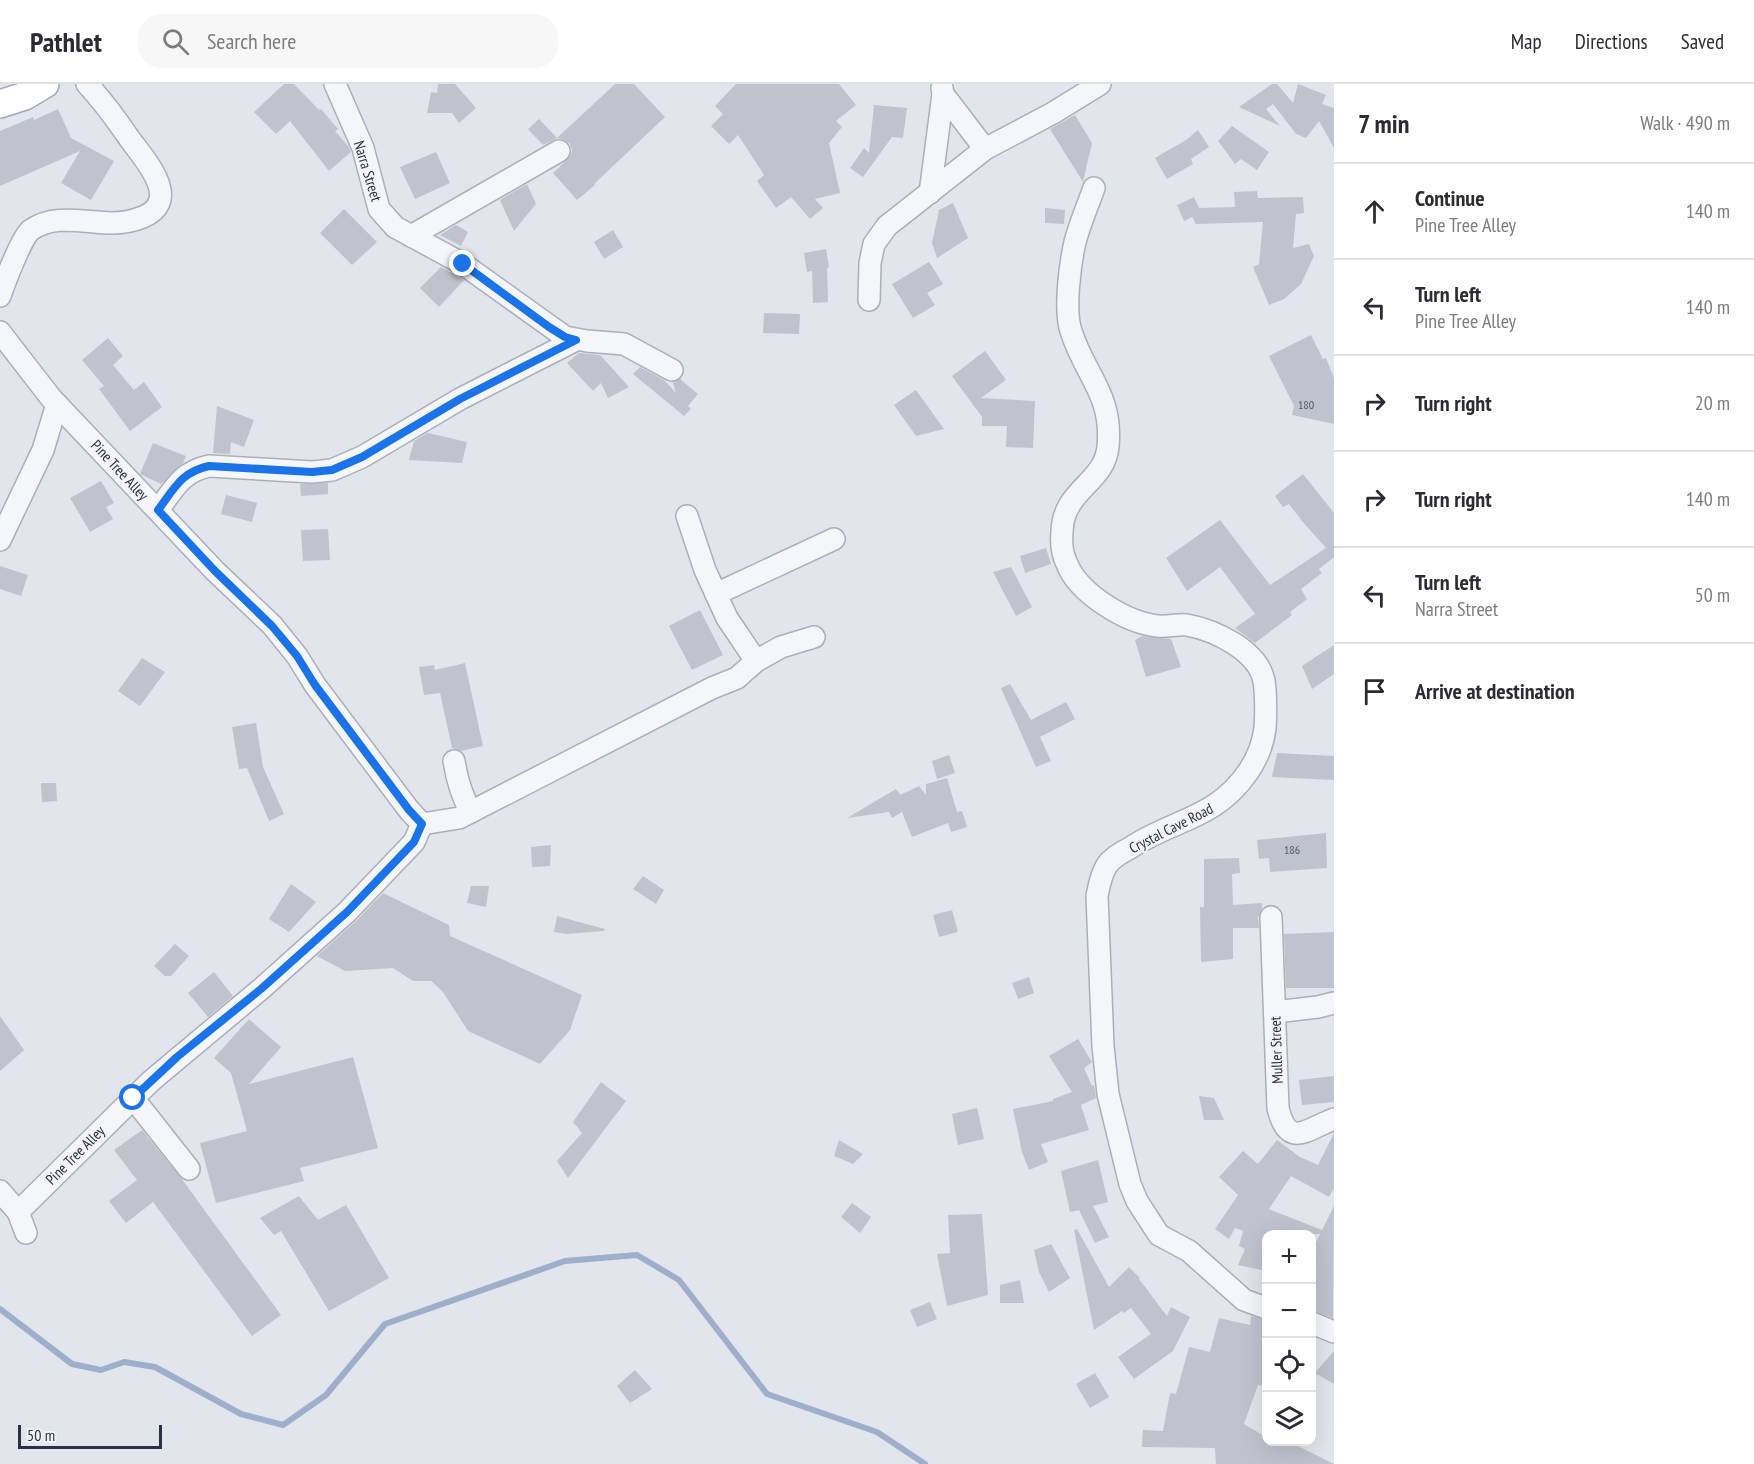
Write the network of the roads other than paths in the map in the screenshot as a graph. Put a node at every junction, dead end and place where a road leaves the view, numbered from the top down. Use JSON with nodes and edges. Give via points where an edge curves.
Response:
{"nodes":[{"id":1,"x":45,"y":84,"type":"edge"},
{"id":2,"x":87,"y":84,"type":"edge"},
{"id":3,"x":334,"y":84,"type":"edge"},
{"id":4,"x":1100,"y":84,"type":"edge"},
{"id":5,"x":942,"y":89,"type":"edge"},
{"id":6,"x":0,"y":104,"type":"edge"},
{"id":7,"x":985,"y":149,"type":"junction"},
{"id":8,"x":559,"y":151,"type":"dead end"},
{"id":9,"x":1094,"y":188,"type":"dead end"},
{"id":10,"x":930,"y":193,"type":"junction"},
{"id":11,"x":411,"y":236,"type":"junction"},
{"id":12,"x":0,"y":296,"type":"edge"},
{"id":13,"x":869,"y":300,"type":"dead end"},
{"id":14,"x":0,"y":332,"type":"edge"},
{"id":15,"x":576,"y":340,"type":"junction"},
{"id":16,"x":672,"y":370,"type":"dead end"},
{"id":17,"x":57,"y":404,"type":"junction"},
{"id":18,"x":158,"y":510,"type":"junction"},
{"id":19,"x":687,"y":516,"type":"dead end"},
{"id":20,"x":834,"y":539,"type":"dead end"},
{"id":21,"x":0,"y":540,"type":"edge"},
{"id":22,"x":716,"y":594,"type":"junction"},
{"id":23,"x":814,"y":637,"type":"dead end"},
{"id":24,"x":756,"y":661,"type":"junction"},
{"id":25,"x":454,"y":761,"type":"dead end"},
{"id":26,"x":471,"y":812,"type":"junction"},
{"id":27,"x":422,"y":824,"type":"junction"},
{"id":28,"x":1271,"y":917,"type":"dead end"},
{"id":29,"x":1334,"y":1003,"type":"edge"},
{"id":30,"x":1275,"y":1012,"type":"junction"},
{"id":31,"x":133,"y":1098,"type":"junction"},
{"id":32,"x":1334,"y":1119,"type":"edge"},
{"id":33,"x":189,"y":1169,"type":"dead end"},
{"id":34,"x":0,"y":1191,"type":"edge"},
{"id":35,"x":18,"y":1212,"type":"junction"},
{"id":36,"x":26,"y":1233,"type":"dead end"},
{"id":37,"x":1262,"y":1307,"type":"edge"},
{"id":38,"x":1316,"y":1325,"type":"edge"},
{"id":39,"x":1334,"y":1332,"type":"edge"}],
"edges":[{"from":1,"to":6,"type":"main road","via":[[26,96]]},
{"from":2,"to":12,"type":"street","via":[[150,166],[161,196],[157,206],[132,222],[61,219],[29,231]]},
{"from":3,"to":11,"type":"street","name":"Narra Street","via":[[363,148],[379,209],[395,227]]},
{"from":4,"to":7,"type":"street"},
{"from":5,"to":7,"type":"street"},
{"from":5,"to":10,"type":"street"},
{"from":7,"to":10,"type":"street"},
{"from":8,"to":11,"type":"street"},
{"from":9,"to":37,"type":"street","name":"Crystal Cave Road","via":[[1075,243],[1067,317],[1106,406],[1108,450],[1103,466],[1074,495],[1065,511],[1061,542],[1067,565],[1082,585],[1110,609],[1158,626],[1184,625],[1209,630],[1238,646],[1257,664],[1264,680],[1264,729],[1258,758],[1236,789],[1210,810],[1140,841],[1117,856],[1107,864],[1101,879],[1097,907],[1108,1094],[1130,1184],[1159,1235],[1189,1251],[1244,1300]]},
{"from":10,"to":13,"type":"street","via":[[887,226],[874,244]]},
{"from":11,"to":15,"type":"street","name":"Narra Street","via":[[463,264],[549,327]]},
{"from":14,"to":17,"type":"street","name":"Pine Tree Alley"},
{"from":15,"to":16,"type":"street","name":"Narra Street","via":[[624,344]]},
{"from":15,"to":18,"type":"street","via":[[332,470],[197,468],[182,477]]},
{"from":17,"to":18,"type":"street","name":"Pine Tree Alley"},
{"from":17,"to":21,"type":"street","via":[[43,450]]},
{"from":18,"to":27,"type":"street","name":"Pine Tree Alley","via":[[272,626]]},
{"from":19,"to":22,"type":"street"},
{"from":20,"to":22,"type":"street"},
{"from":22,"to":24,"type":"street"},
{"from":23,"to":24,"type":"street"},
{"from":24,"to":26,"type":"street","via":[[737,678]]},
{"from":25,"to":26,"type":"street","via":[[459,788]]},
{"from":26,"to":27,"type":"street"},
{"from":27,"to":31,"type":"street","name":"Pine Tree Alley","via":[[414,842],[347,912]]},
{"from":28,"to":30,"type":"street","name":"Muller Street"},
{"from":29,"to":30,"type":"street"},
{"from":30,"to":32,"type":"street","name":"Muller Street","via":[[1281,1123],[1292,1132],[1305,1134]]},
{"from":31,"to":33,"type":"street"},
{"from":31,"to":35,"type":"street","name":"Pine Tree Alley"},
{"from":34,"to":35,"type":"street"},
{"from":35,"to":36,"type":"street"},
{"from":38,"to":39,"type":"street"}]}
